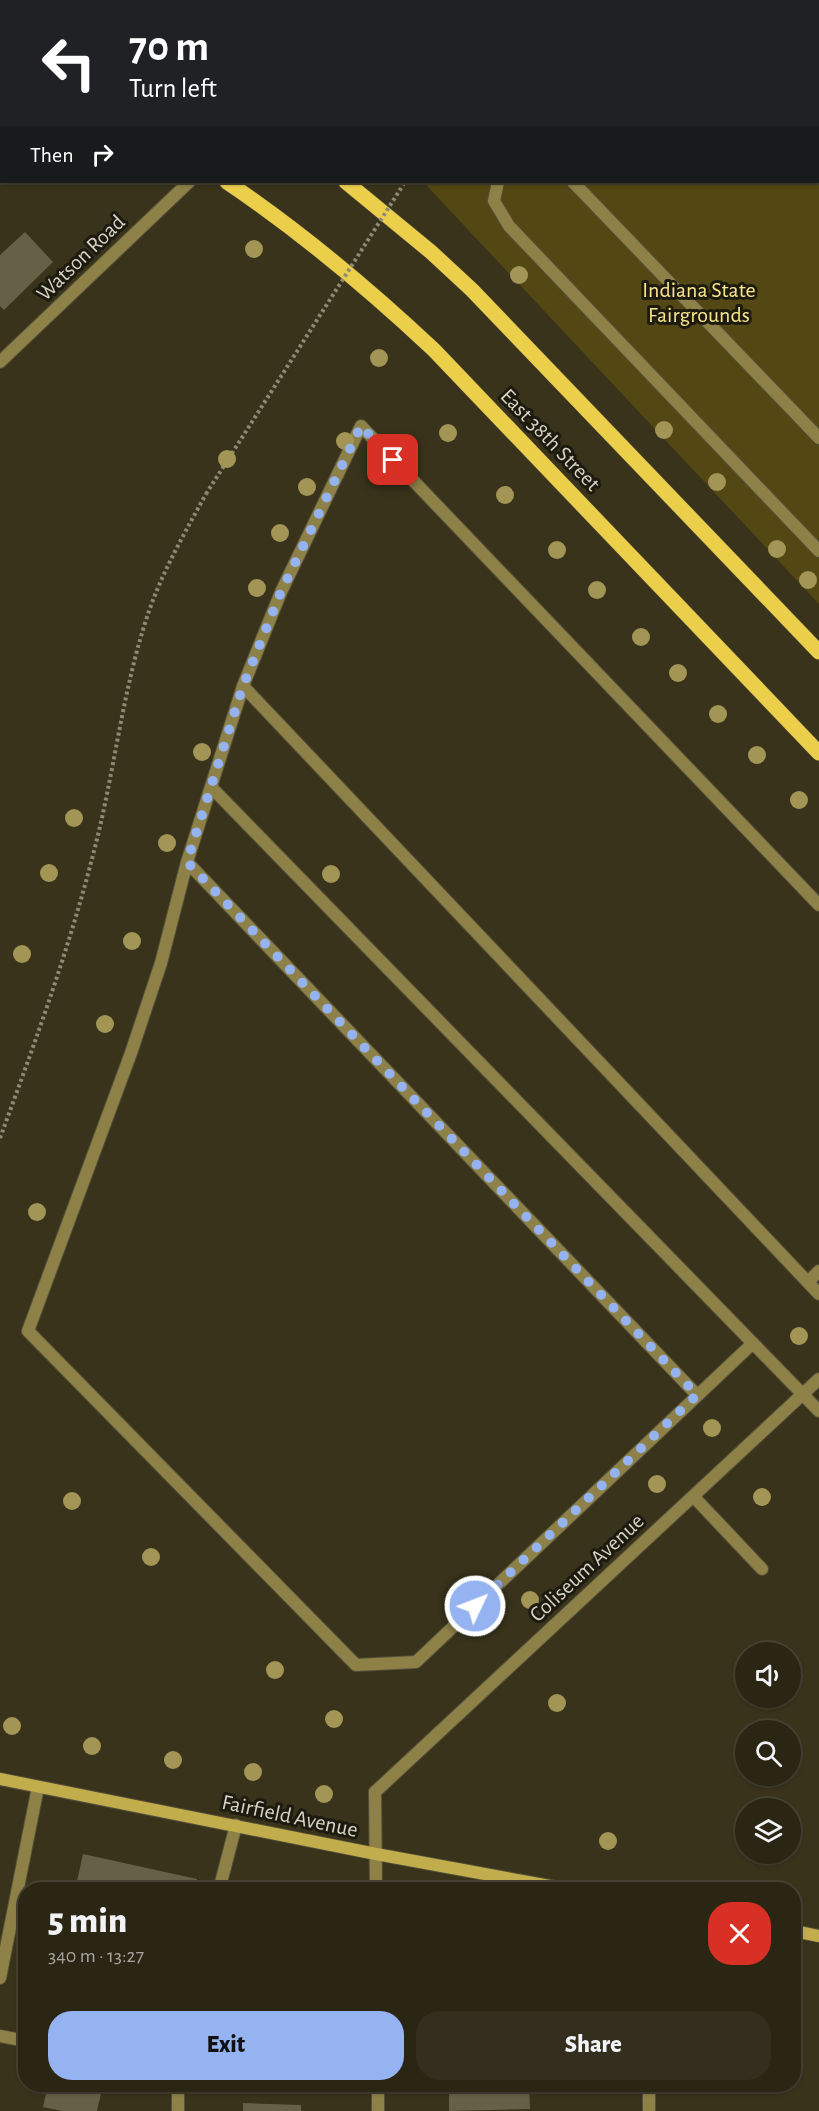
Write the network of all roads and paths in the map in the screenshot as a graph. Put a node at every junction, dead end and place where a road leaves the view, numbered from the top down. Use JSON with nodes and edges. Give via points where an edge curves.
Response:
{"nodes":[{"id":1,"x":188,"y":183,"type":"edge"},
{"id":2,"x":228,"y":183,"type":"edge"},
{"id":3,"x":347,"y":183,"type":"edge"},
{"id":4,"x":404,"y":183,"type":"edge"},
{"id":5,"x":498,"y":183,"type":"edge"},
{"id":6,"x":574,"y":183,"type":"edge"},
{"id":7,"x":0,"y":362,"type":"edge"},
{"id":8,"x":817,"y":432,"type":"edge"},
{"id":9,"x":819,"y":551,"type":"edge"},
{"id":10,"x":819,"y":652,"type":"edge"},
{"id":11,"x":243,"y":686,"type":"junction"},
{"id":12,"x":819,"y":753,"type":"edge"},
{"id":13,"x":211,"y":787,"type":"junction"},
{"id":14,"x":187,"y":862,"type":"junction"},
{"id":15,"x":819,"y":905,"type":"edge"},
{"id":16,"x":0,"y":1138,"type":"edge"},
{"id":17,"x":819,"y":1271,"type":"edge"},
{"id":18,"x":808,"y":1282,"type":"junction"},
{"id":19,"x":819,"y":1294,"type":"edge"},
{"id":20,"x":753,"y":1343,"type":"junction"},
{"id":21,"x":819,"y":1379,"type":"edge"},
{"id":22,"x":803,"y":1394,"type":"junction"},
{"id":23,"x":697,"y":1395,"type":"junction"},
{"id":24,"x":819,"y":1411,"type":"edge"},
{"id":25,"x":693,"y":1496,"type":"junction"},
{"id":26,"x":762,"y":1569,"type":"dead end"},
{"id":27,"x":0,"y":1779,"type":"edge"},
{"id":28,"x":38,"y":1787,"type":"junction"},
{"id":29,"x":236,"y":1825,"type":"junction"},
{"id":30,"x":376,"y":1854,"type":"junction"},
{"id":31,"x":19,"y":1882,"type":"edge"},
{"id":32,"x":221,"y":1882,"type":"edge"},
{"id":33,"x":376,"y":1882,"type":"edge"},
{"id":34,"x":528,"y":1882,"type":"edge"},
{"id":35,"x":18,"y":1888,"type":"edge"},
{"id":36,"x":801,"y":1932,"type":"edge"},
{"id":37,"x":819,"y":1936,"type":"edge"},
{"id":38,"x":0,"y":1978,"type":"edge"},
{"id":39,"x":0,"y":2036,"type":"edge"},
{"id":40,"x":18,"y":2039,"type":"edge"},
{"id":41,"x":178,"y":2092,"type":"edge"},
{"id":42,"x":378,"y":2092,"type":"edge"},
{"id":43,"x":650,"y":2092,"type":"edge"},
{"id":44,"x":178,"y":2111,"type":"edge"},
{"id":45,"x":378,"y":2111,"type":"edge"},
{"id":46,"x":649,"y":2111,"type":"edge"}],
"edges":[{"from":1,"to":7,"type":"street","name":"Watson Road"},
{"from":2,"to":12,"type":"main road","name":"East 38th Street","via":[[309,240],[434,350]]},
{"from":3,"to":10,"type":"main road","name":"East 38th Street","via":[[472,290]]},
{"from":4,"to":16,"type":"path","bridge":true,"via":[[206,494],[148,615],[83,895],[65,957]]},
{"from":5,"to":9,"type":"street","via":[[494,201],[509,226]]},
{"from":6,"to":8,"type":"street"},
{"from":11,"to":13,"type":"street"},
{"from":11,"to":15,"type":"street","via":[[281,592],[361,426]]},
{"from":11,"to":18,"type":"street"},
{"from":13,"to":14,"type":"street"},
{"from":13,"to":20,"type":"street"},
{"from":14,"to":23,"type":"street"},
{"from":14,"to":23,"type":"street","via":[[161,963],[131,1053],[28,1331],[357,1665],[416,1662]]},
{"from":17,"to":18,"type":"street"},
{"from":18,"to":19,"type":"street"},
{"from":20,"to":22,"type":"street"},
{"from":20,"to":23,"type":"street"},
{"from":21,"to":22,"type":"street","name":"Coliseum Avenue"},
{"from":22,"to":24,"type":"street"},
{"from":22,"to":25,"type":"street","name":"Coliseum Avenue"},
{"from":25,"to":26,"type":"street"},
{"from":25,"to":30,"type":"street","name":"Coliseum Avenue","via":[[375,1792]]},
{"from":27,"to":28,"type":"street","name":"Fairfield Avenue"},
{"from":28,"to":29,"type":"street","name":"Fairfield Avenue"},
{"from":28,"to":31,"type":"street"},
{"from":29,"to":30,"type":"street","name":"Fairfield Avenue"},
{"from":29,"to":32,"type":"street"},
{"from":30,"to":33,"type":"street","name":"Coliseum Avenue"},
{"from":30,"to":34,"type":"street","name":"Fairfield Avenue"},
{"from":35,"to":38,"type":"street"},
{"from":36,"to":37,"type":"street"},
{"from":39,"to":40,"type":"street"},
{"from":41,"to":44,"type":"street"},
{"from":42,"to":45,"type":"street"},
{"from":43,"to":46,"type":"street"}]}
